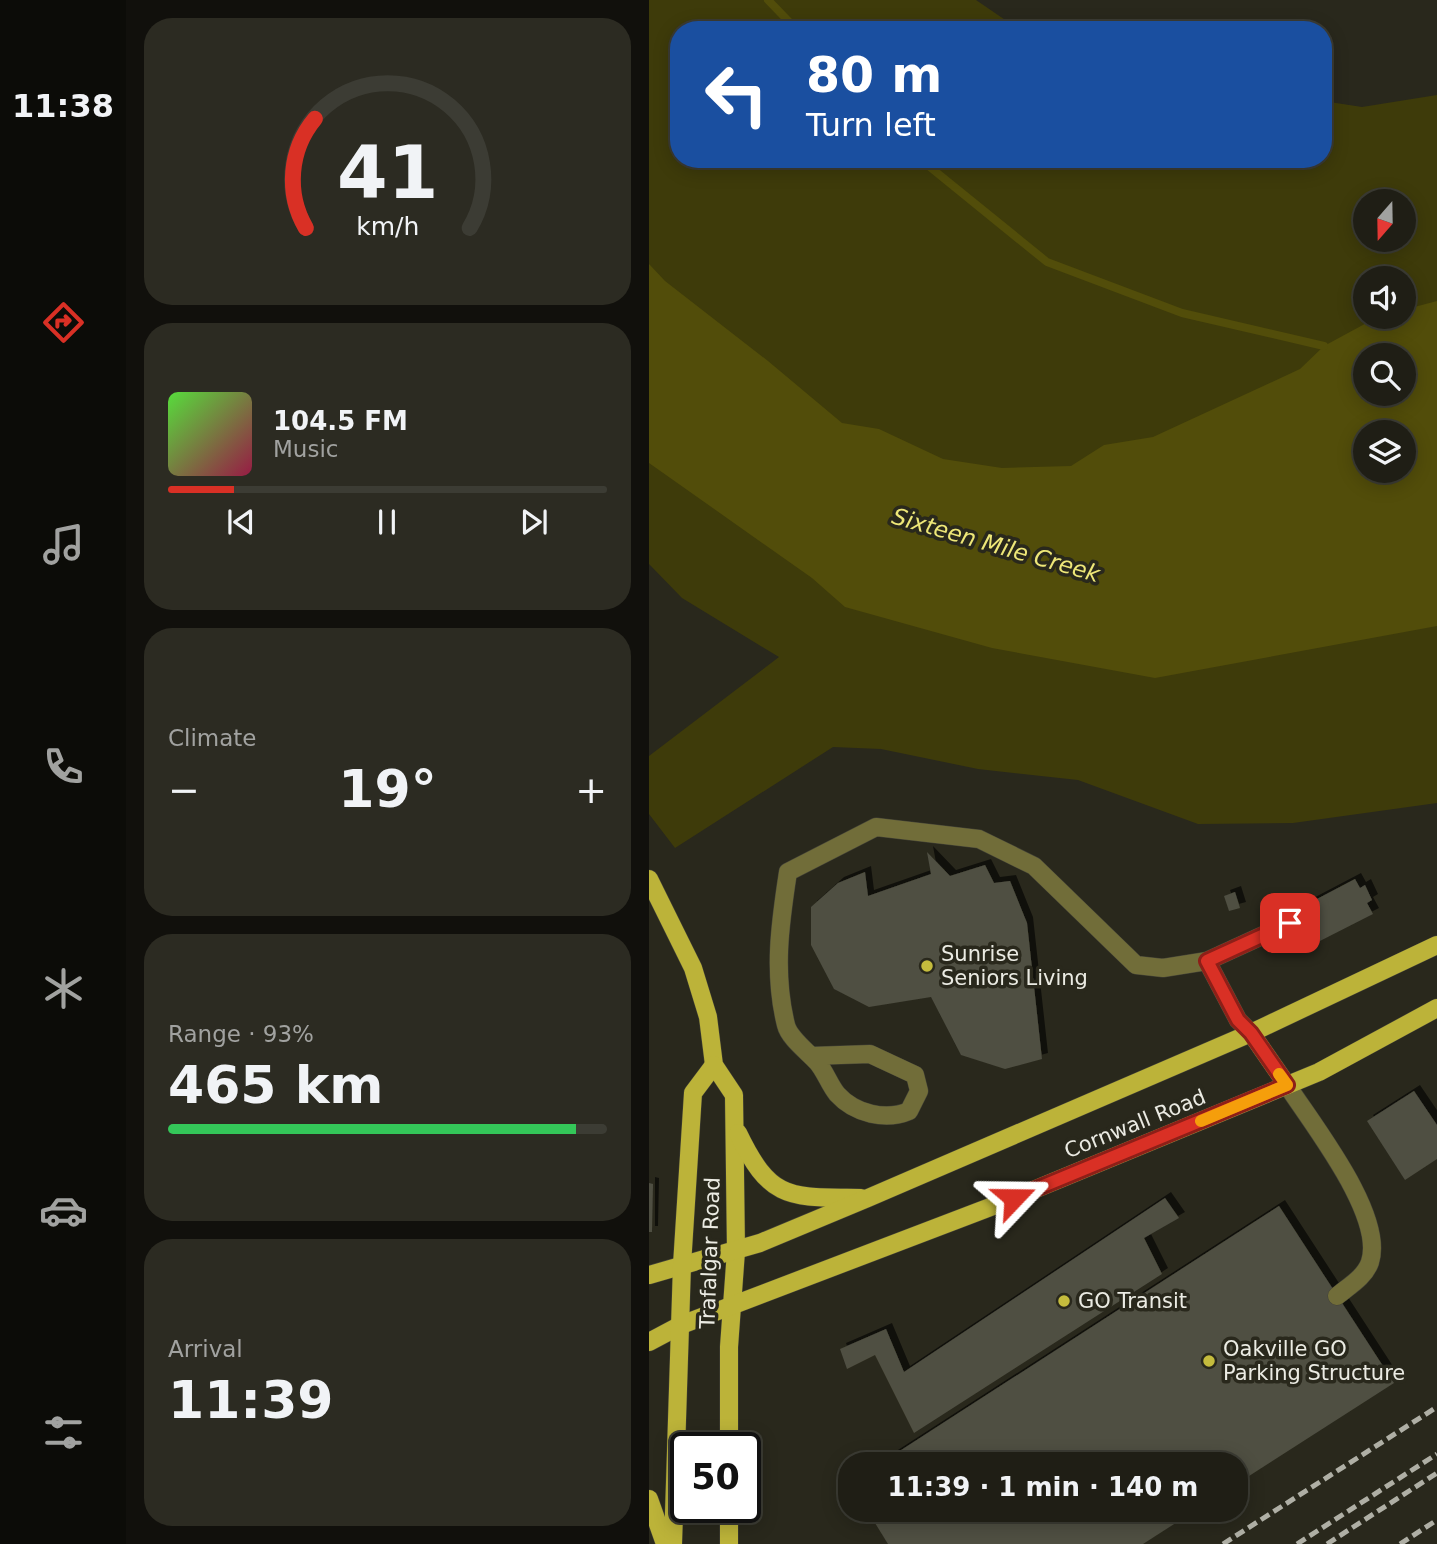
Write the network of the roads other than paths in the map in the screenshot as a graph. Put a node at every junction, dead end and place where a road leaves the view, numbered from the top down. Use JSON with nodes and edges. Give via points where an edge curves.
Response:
{"nodes":[{"id":1,"x":649,"y":879,"type":"edge"},
{"id":2,"x":1290,"y":923,"type":"dead end"},
{"id":3,"x":1437,"y":945,"type":"edge"},
{"id":4,"x":1207,"y":961,"type":"junction"},
{"id":5,"x":1437,"y":1008,"type":"edge"},
{"id":6,"x":1251,"y":1033,"type":"junction"},
{"id":7,"x":811,"y":1056,"type":"junction"},
{"id":8,"x":714,"y":1065,"type":"junction"},
{"id":9,"x":1287,"y":1085,"type":"junction"},
{"id":10,"x":735,"y":1127,"type":"junction"},
{"id":11,"x":868,"y":1198,"type":"junction"},
{"id":12,"x":736,"y":1251,"type":"junction"},
{"id":13,"x":682,"y":1265,"type":"junction"},
{"id":14,"x":649,"y":1275,"type":"edge"},
{"id":15,"x":1337,"y":1296,"type":"dead end"},
{"id":16,"x":733,"y":1307,"type":"junction"},
{"id":17,"x":681,"y":1325,"type":"junction"},
{"id":18,"x":649,"y":1342,"type":"edge"},
{"id":19,"x":729,"y":1432,"type":"edge"},
{"id":20,"x":649,"y":1499,"type":"edge"},
{"id":21,"x":729,"y":1523,"type":"edge"},
{"id":22,"x":665,"y":1544,"type":"edge"},
{"id":23,"x":673,"y":1544,"type":"edge"},
{"id":24,"x":729,"y":1544,"type":"edge"}],
"edges":[{"from":1,"to":8,"type":"main road","name":"Trafalgar Road","via":[[693,968],[708,1017]]},
{"from":2,"to":4,"type":"lane"},
{"from":3,"to":6,"type":"main road","name":"Cornwall Road"},
{"from":4,"to":6,"type":"lane","via":[[1238,1020]]},
{"from":4,"to":7,"type":"lane","via":[[1163,968],[1136,965],[1034,866],[979,839],[876,827],[788,872],[777,945],[787,1028]]},
{"from":5,"to":9,"type":"main road","name":"Cornwall Road"},
{"from":6,"to":9,"type":"main road"},
{"from":6,"to":11,"type":"main road","name":"Cornwall Road"},
{"from":7,"to":7,"type":"lane","via":[[837,1094],[865,1113],[894,1118],[909,1111],[919,1091],[915,1075],[870,1054]]},
{"from":8,"to":10,"type":"main road","name":"Trafalgar Road","via":[[734,1095]]},
{"from":8,"to":13,"type":"main road","name":"Trafalgar Road","via":[[693,1093]]},
{"from":9,"to":15,"type":"lane","via":[[1364,1211],[1371,1236],[1370,1261],[1361,1278]]},
{"from":9,"to":16,"type":"main road","name":"Cornwall Road"},
{"from":10,"to":11,"type":"main road","via":[[755,1167],[774,1185],[803,1197]]},
{"from":10,"to":12,"type":"main road","name":"Trafalgar Road"},
{"from":11,"to":12,"type":"main road","name":"Cornwall Road"},
{"from":12,"to":13,"type":"main road","name":"Cornwall Road"},
{"from":12,"to":16,"type":"main road","name":"Trafalgar Road"},
{"from":13,"to":14,"type":"main road","name":"Cornwall Road"},
{"from":13,"to":17,"type":"main road","name":"Trafalgar Road"},
{"from":16,"to":17,"type":"main road","name":"Cornwall Road"},
{"from":16,"to":19,"type":"main road","name":"Trafalgar Road"},
{"from":17,"to":18,"type":"main road","name":"Cornwall Road"},
{"from":17,"to":23,"type":"main road","name":"Trafalgar Road"},
{"from":20,"to":22,"type":"main road"},
{"from":21,"to":24,"type":"main road"}]}
